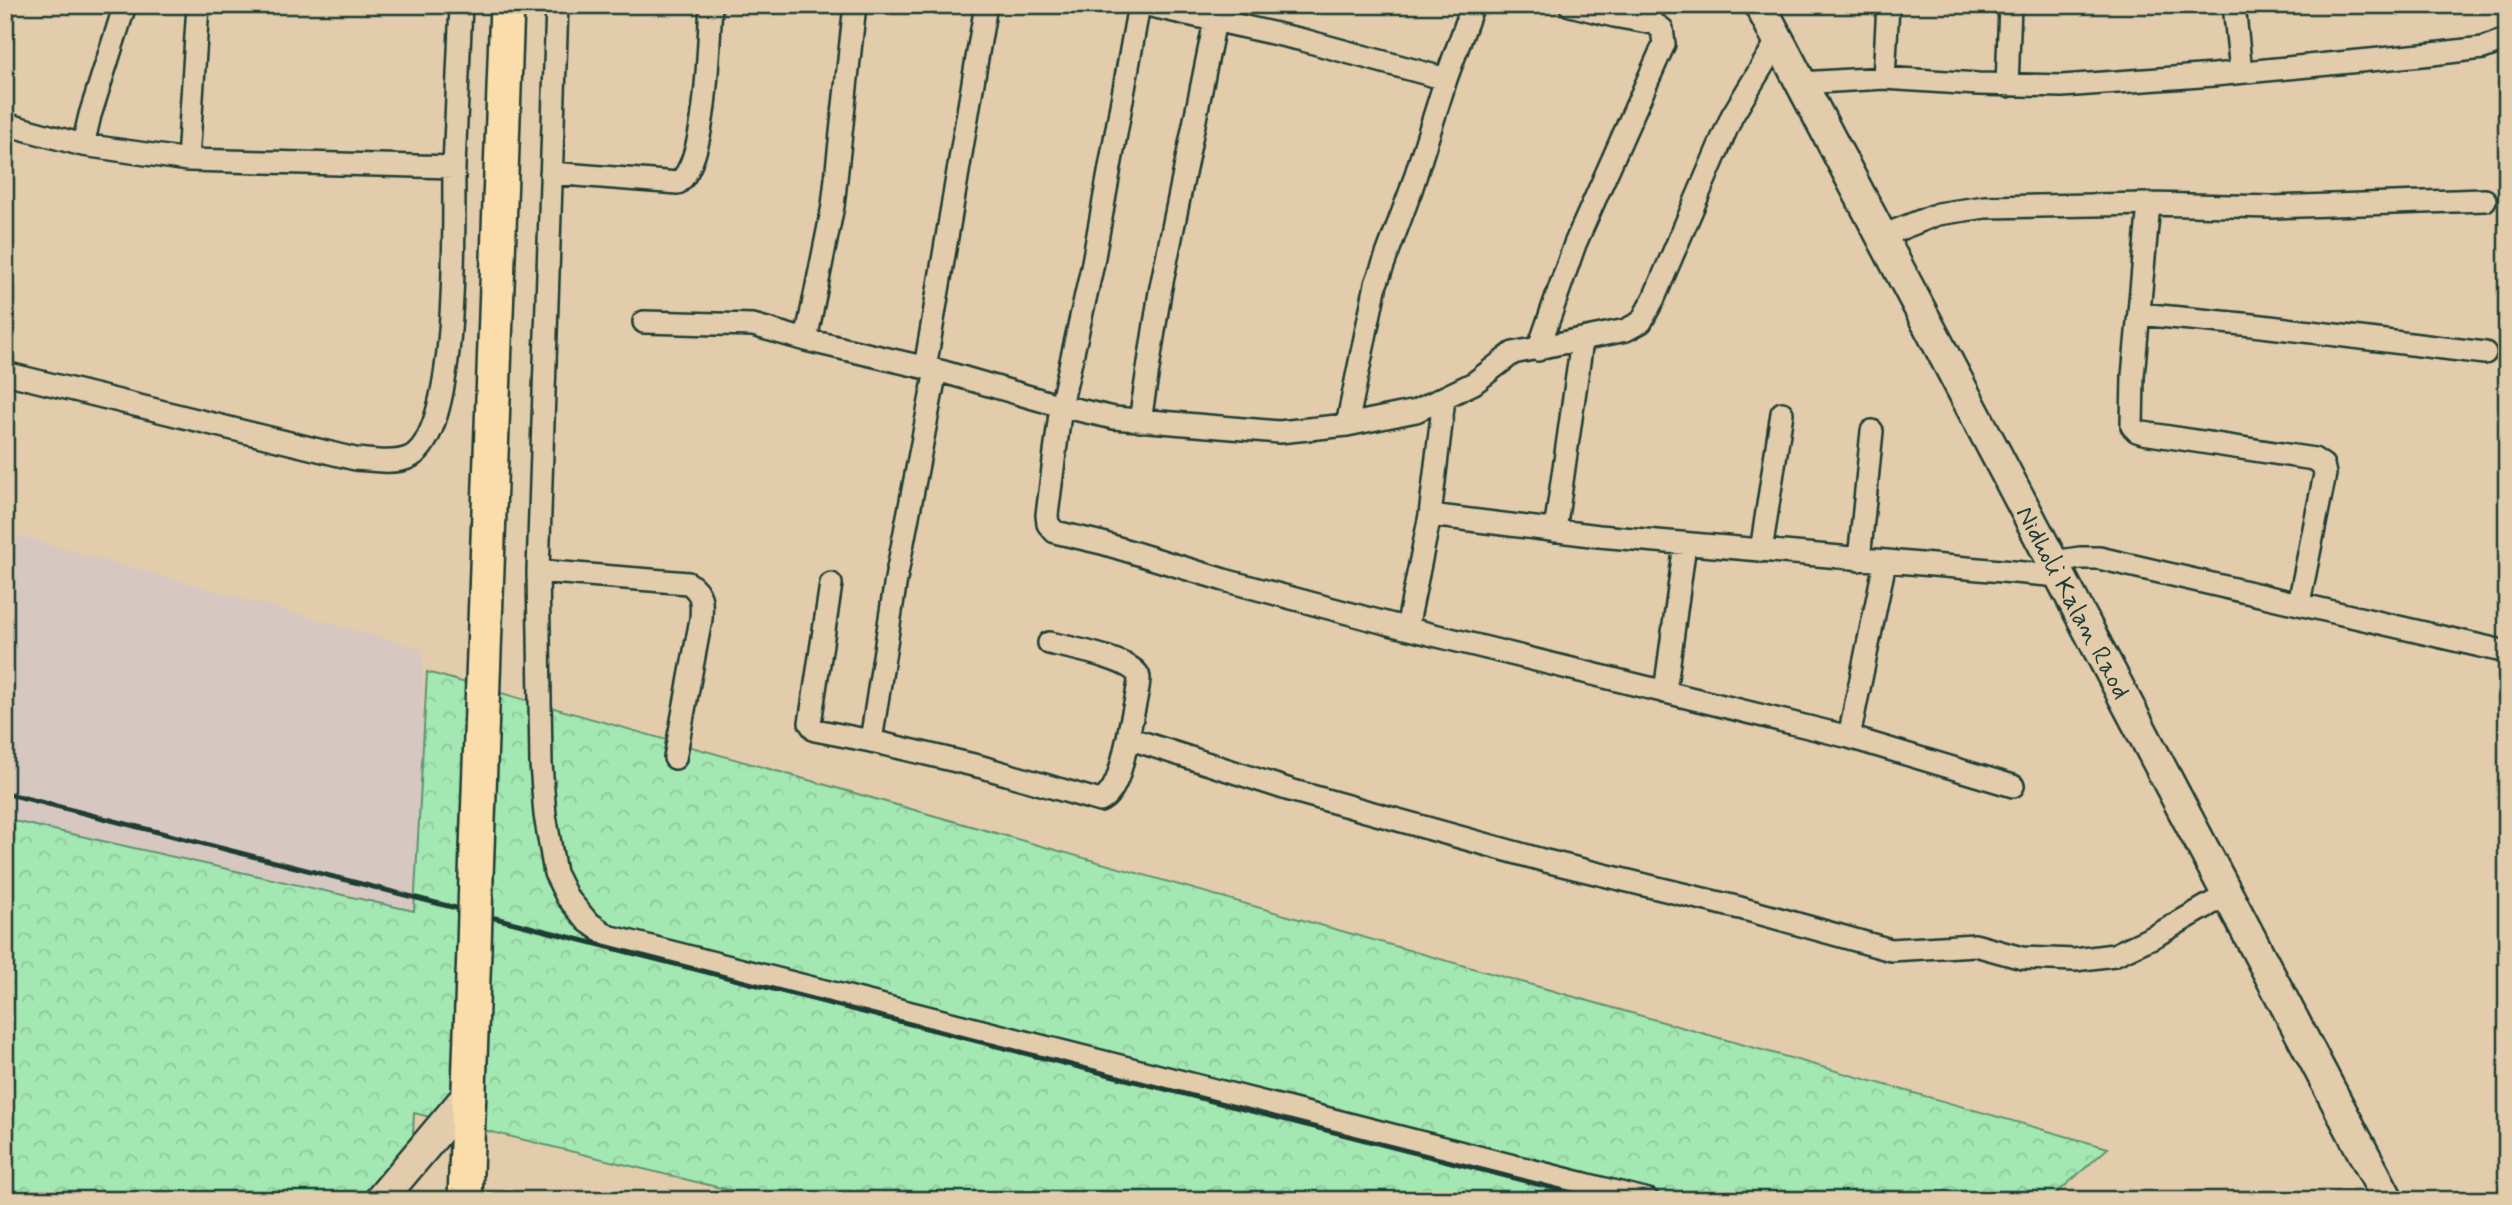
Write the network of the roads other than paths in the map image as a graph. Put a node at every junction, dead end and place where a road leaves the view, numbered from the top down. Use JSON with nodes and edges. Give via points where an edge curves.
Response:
{"nodes":[{"id":1,"x":125,"y":5,"type":"edge"},
{"id":2,"x":198,"y":5,"type":"edge"},
{"id":3,"x":461,"y":5,"type":"edge"},
{"id":4,"x":506,"y":5,"type":"edge"},
{"id":5,"x":557,"y":5,"type":"edge"},
{"id":6,"x":711,"y":5,"type":"edge"},
{"id":7,"x":855,"y":5,"type":"edge"},
{"id":8,"x":986,"y":5,"type":"edge"},
{"id":9,"x":1139,"y":5,"type":"edge"},
{"id":10,"x":1147,"y":5,"type":"edge"},
{"id":11,"x":1473,"y":5,"type":"edge"},
{"id":12,"x":1570,"y":5,"type":"edge"},
{"id":13,"x":1760,"y":5,"type":"edge"},
{"id":14,"x":1888,"y":5,"type":"edge"},
{"id":15,"x":2010,"y":5,"type":"edge"},
{"id":16,"x":2234,"y":5,"type":"edge"},
{"id":17,"x":1215,"y":21,"type":"junction"},
{"id":18,"x":2507,"y":39,"type":"edge"},
{"id":19,"x":1778,"y":40,"type":"junction"},
{"id":20,"x":2242,"y":72,"type":"junction"},
{"id":21,"x":1884,"y":78,"type":"junction"},
{"id":22,"x":1446,"y":79,"type":"junction"},
{"id":23,"x":1801,"y":83,"type":"junction"},
{"id":24,"x":2007,"y":86,"type":"junction"},
{"id":25,"x":5,"y":124,"type":"edge"},
{"id":26,"x":83,"y":145,"type":"junction"},
{"id":27,"x":188,"y":160,"type":"junction"},
{"id":28,"x":454,"y":167,"type":"junction"},
{"id":29,"x":551,"y":173,"type":"junction"},
{"id":30,"x":2485,"y":200,"type":"dead end"},
{"id":31,"x":2149,"y":204,"type":"junction"},
{"id":32,"x":1882,"y":236,"type":"junction"},
{"id":33,"x":2139,"y":314,"type":"junction"},
{"id":34,"x":644,"y":322,"type":"dead end"},
{"id":35,"x":806,"y":340,"type":"junction"},
{"id":36,"x":1582,"y":341,"type":"junction"},
{"id":37,"x":1538,"y":350,"type":"junction"},
{"id":38,"x":2485,"y":353,"type":"dead end"},
{"id":39,"x":931,"y":369,"type":"junction"},
{"id":40,"x":5,"y":373,"type":"edge"},
{"id":41,"x":1444,"y":399,"type":"junction"},
{"id":42,"x":1061,"y":406,"type":"junction"},
{"id":43,"x":1782,"y":413,"type":"dead end"},
{"id":44,"x":1140,"y":421,"type":"junction"},
{"id":45,"x":1347,"y":425,"type":"junction"},
{"id":46,"x":1872,"y":431,"type":"dead end"},
{"id":47,"x":1430,"y":515,"type":"junction"},
{"id":48,"x":1555,"y":531,"type":"junction"},
{"id":49,"x":1685,"y":544,"type":"junction"},
{"id":50,"x":1761,"y":551,"type":"junction"},
{"id":51,"x":1858,"y":559,"type":"junction"},
{"id":52,"x":1885,"y":562,"type":"junction"},
{"id":53,"x":2057,"y":569,"type":"junction"},
{"id":54,"x":538,"y":571,"type":"junction"},
{"id":55,"x":831,"y":584,"type":"dead end"},
{"id":56,"x":2299,"y":603,"type":"junction"},
{"id":57,"x":1407,"y":628,"type":"junction"},
{"id":58,"x":1049,"y":643,"type":"dead end"},
{"id":59,"x":2507,"y":652,"type":"edge"},
{"id":60,"x":1665,"y":692,"type":"junction"},
{"id":61,"x":1849,"y":737,"type":"junction"},
{"id":62,"x":1128,"y":738,"type":"junction"},
{"id":63,"x":870,"y":741,"type":"junction"},
{"id":64,"x":675,"y":758,"type":"dead end"},
{"id":65,"x":2013,"y":786,"type":"dead end"},
{"id":66,"x":2228,"y":894,"type":"junction"},
{"id":67,"x":470,"y":1093,"type":"junction"},
{"id":68,"x":2381,"y":1198,"type":"edge"},
{"id":69,"x":380,"y":1200,"type":"edge"},
{"id":70,"x":465,"y":1200,"type":"edge"},
{"id":71,"x":1648,"y":1200,"type":"edge"}],
"edges":[{"from":1,"to":26,"type":"street"},
{"from":2,"to":27,"type":"street"},
{"from":3,"to":28,"type":"street"},
{"from":4,"to":67,"type":"main road","bridge":true},
{"from":5,"to":29,"type":"street"},
{"from":6,"to":29,"type":"street","via":[[702,123],[685,177],[677,183]]},
{"from":7,"to":35,"type":"street","via":[[833,206]]},
{"from":8,"to":39,"type":"street"},
{"from":9,"to":42,"type":"street","via":[[1092,268]]},
{"from":10,"to":17,"type":"street"},
{"from":11,"to":22,"type":"street"},
{"from":12,"to":37,"type":"street","via":[[1653,23],[1662,29],[1664,44],[1576,244]]},
{"from":13,"to":19,"type":"street","name":"Nidholi Kalan Raod"},
{"from":14,"to":21,"type":"street"},
{"from":15,"to":24,"type":"street"},
{"from":16,"to":20,"type":"street"},
{"from":17,"to":22,"type":"street"},
{"from":17,"to":44,"type":"street","via":[[1160,292]]},
{"from":18,"to":20,"type":"street","via":[[2483,48]]},
{"from":19,"to":23,"type":"street","name":"Nidholi Kalan Raod"},
{"from":19,"to":36,"type":"street","via":[[1732,116],[1641,321],[1626,330]]},
{"from":20,"to":24,"type":"street"},
{"from":21,"to":23,"type":"street"},
{"from":21,"to":24,"type":"street"},
{"from":22,"to":45,"type":"street","via":[[1376,284]]},
{"from":23,"to":32,"type":"street","name":"Nidholi Kalan Raod"},
{"from":25,"to":26,"type":"street"},
{"from":26,"to":27,"type":"street"},
{"from":27,"to":28,"type":"street"},
{"from":28,"to":40,"type":"street","via":[[451,330],[439,408],[431,432],[409,458],[355,458]]},
{"from":29,"to":54,"type":"street"},
{"from":30,"to":31,"type":"street","via":[[2272,207]]},
{"from":31,"to":32,"type":"street","via":[[1985,207],[1938,215]]},
{"from":31,"to":33,"type":"street"},
{"from":32,"to":53,"type":"street","name":"Nidholi Kalan Raod"},
{"from":33,"to":38,"type":"street"},
{"from":33,"to":56,"type":"street","via":[[2132,419],[2137,431],[2314,459],[2323,465],[2325,474]]},
{"from":34,"to":35,"type":"street","via":[[753,325]]},
{"from":35,"to":39,"type":"street"},
{"from":36,"to":37,"type":"street"},
{"from":36,"to":48,"type":"street"},
{"from":37,"to":41,"type":"street","via":[[1513,354]]},
{"from":39,"to":42,"type":"street"},
{"from":39,"to":63,"type":"street"},
{"from":41,"to":45,"type":"street","via":[[1416,411]]},
{"from":41,"to":47,"type":"street"},
{"from":42,"to":44,"type":"street"},
{"from":42,"to":57,"type":"street","via":[[1047,515],[1055,532]]},
{"from":43,"to":50,"type":"street"},
{"from":44,"to":45,"type":"street","via":[[1279,432]]},
{"from":46,"to":51,"type":"street"},
{"from":47,"to":48,"type":"street"},
{"from":47,"to":57,"type":"street"},
{"from":48,"to":49,"type":"street"},
{"from":49,"to":50,"type":"street"},
{"from":49,"to":60,"type":"street"},
{"from":50,"to":51,"type":"street"},
{"from":51,"to":52,"type":"street"},
{"from":52,"to":53,"type":"street"},
{"from":52,"to":61,"type":"street"},
{"from":53,"to":56,"type":"street","via":[[2080,558],[2099,558]]},
{"from":53,"to":66,"type":"street","name":"Nidholi Kalan Raod"},
{"from":54,"to":64,"type":"street","via":[[688,583],[697,589],[703,598],[701,618]]},
{"from":54,"to":71,"type":"street","via":[[541,764],[555,873],[587,921],[608,936]]},
{"from":55,"to":63,"type":"street","via":[[809,719],[815,730]]},
{"from":56,"to":59,"type":"street"},
{"from":57,"to":60,"type":"street"},
{"from":58,"to":62,"type":"street","via":[[1134,669],[1139,679]]},
{"from":60,"to":61,"type":"street"},
{"from":61,"to":65,"type":"street"},
{"from":62,"to":63,"type":"street","via":[[1114,786],[1107,798],[1100,800]]},
{"from":62,"to":66,"type":"street","via":[[1303,794],[1891,950],[1975,946],[2022,958],[2113,956]]},
{"from":66,"to":68,"type":"street","name":"Nidholi Kalan Raod"},
{"from":67,"to":69,"type":"street"},
{"from":67,"to":70,"type":"main road"}]}
